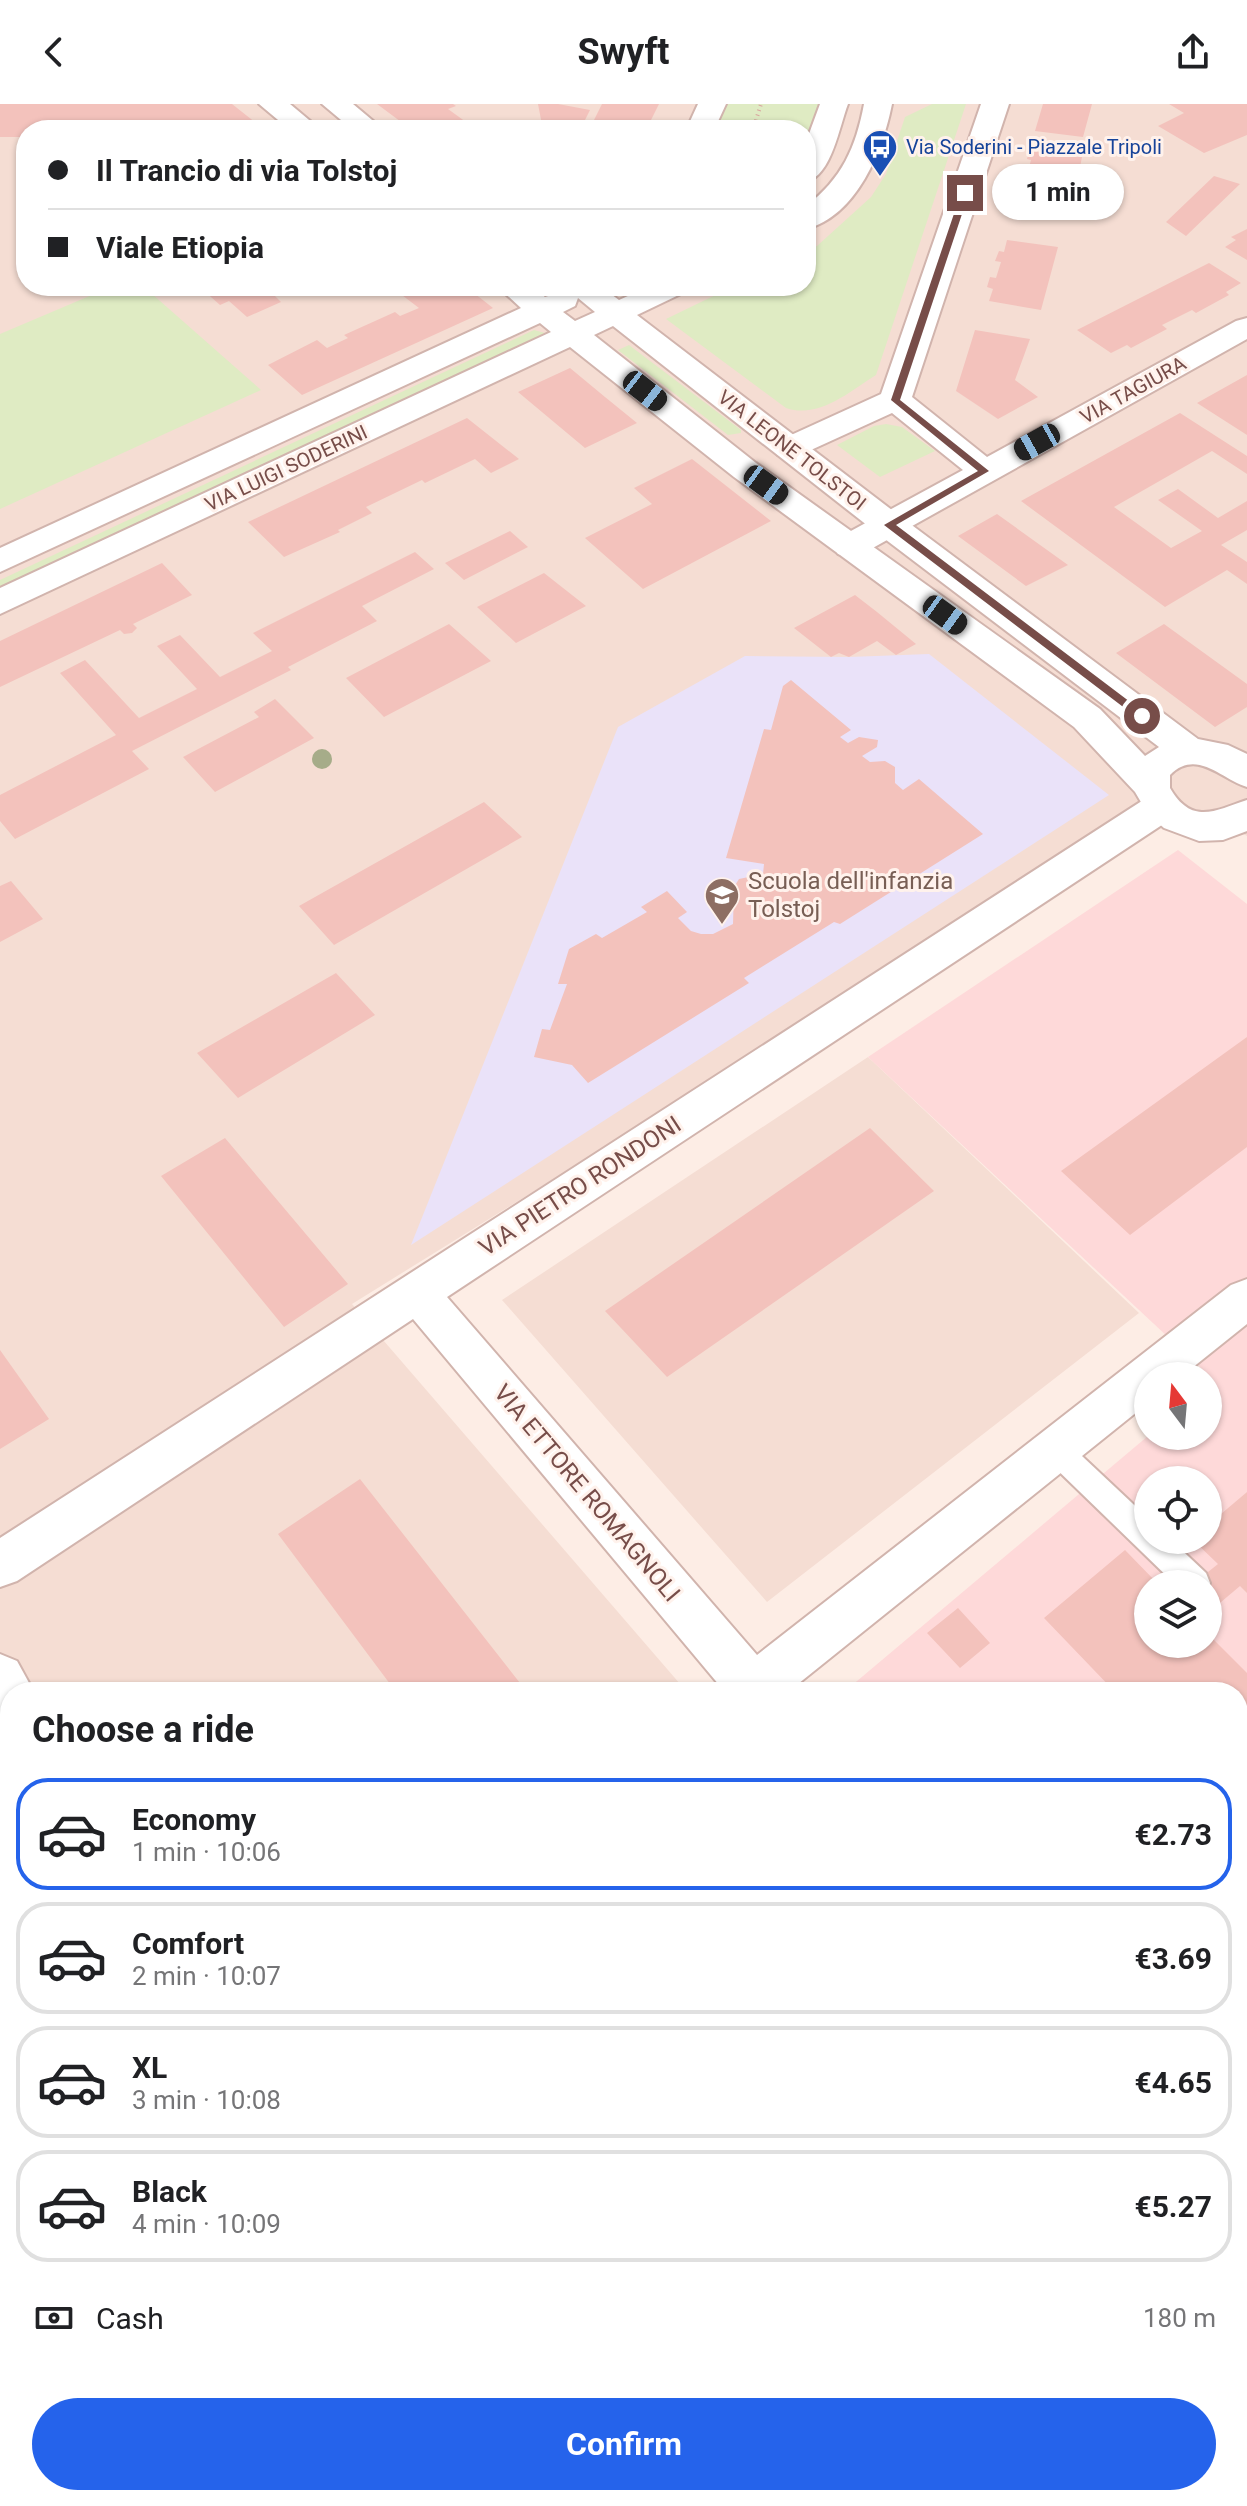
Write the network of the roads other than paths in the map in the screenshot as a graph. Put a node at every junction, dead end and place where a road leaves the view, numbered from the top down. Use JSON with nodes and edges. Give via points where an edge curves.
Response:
{"nodes":[{"id":1,"x":273,"y":104,"type":"edge"},
{"id":2,"x":336,"y":104,"type":"edge"},
{"id":3,"x":834,"y":104,"type":"edge"},
{"id":4,"x":878,"y":104,"type":"edge"},
{"id":5,"x":995,"y":104,"type":"edge"},
{"id":6,"x":294,"y":120,"type":"edge"},
{"id":7,"x":357,"y":120,"type":"edge"},
{"id":8,"x":816,"y":153,"type":"edge"},
{"id":9,"x":816,"y":213,"type":"edge"},
{"id":10,"x":524,"y":296,"type":"edge"},
{"id":11,"x":570,"y":296,"type":"edge"},
{"id":12,"x":597,"y":296,"type":"edge"},
{"id":13,"x":653,"y":296,"type":"edge"},
{"id":14,"x":542,"y":310,"type":"junction"},
{"id":15,"x":616,"y":314,"type":"junction"},
{"id":16,"x":1247,"y":327,"type":"edge"},
{"id":17,"x":572,"y":333,"type":"junction"},
{"id":18,"x":895,"y":400,"type":"junction"},
{"id":19,"x":789,"y":448,"type":"junction"},
{"id":20,"x":745,"y":470,"type":"junction"},
{"id":21,"x":985,"y":471,"type":"junction"},
{"id":22,"x":889,"y":525,"type":"junction"},
{"id":23,"x":850,"y":546,"type":"junction"},
{"id":24,"x":0,"y":561,"type":"edge"},
{"id":25,"x":0,"y":602,"type":"edge"},
{"id":26,"x":1191,"y":752,"type":"junction"},
{"id":27,"x":1242,"y":762,"type":"edge"},
{"id":28,"x":1156,"y":795,"type":"junction"},
{"id":29,"x":1247,"y":814,"type":"edge"},
{"id":30,"x":1212,"y":826,"type":"junction"},
{"id":31,"x":1247,"y":849,"type":"edge"},
{"id":32,"x":417,"y":1293,"type":"junction"},
{"id":33,"x":1247,"y":1298,"type":"edge"},
{"id":34,"x":1166,"y":1362,"type":"edge"},
{"id":35,"x":1134,"y":1387,"type":"edge"},
{"id":36,"x":1056,"y":1450,"type":"junction"},
{"id":37,"x":1134,"y":1525,"type":"edge"},
{"id":38,"x":1165,"y":1554,"type":"edge"},
{"id":39,"x":0,"y":1565,"type":"edge"},
{"id":40,"x":1181,"y":1570,"type":"edge"},
{"id":41,"x":748,"y":1682,"type":"edge"},
{"id":42,"x":765,"y":1682,"type":"edge"}],
"edges":[{"from":1,"to":6,"type":"street"},
{"from":2,"to":7,"type":"street"},
{"from":3,"to":8,"type":"street"},
{"from":4,"to":9,"type":"street","via":[[870,146],[858,173]]},
{"from":5,"to":18,"type":"street"},
{"from":10,"to":14,"type":"street","name":"VIA LEONE TOLSTOI"},
{"from":11,"to":14,"type":"street","name":"VIA LUIGI SODERINI"},
{"from":12,"to":15,"type":"street","name":"VIA LEONE TOLSTOI"},
{"from":13,"to":15,"type":"street","name":"VIA LUIGI SODERINI"},
{"from":14,"to":17,"type":"street","name":"VIA LEONE TOLSTOI"},
{"from":14,"to":24,"type":"street","name":"VIA LUIGI SODERINI"},
{"from":15,"to":17,"type":"street","name":"VIA LUIGI SODERINI"},
{"from":15,"to":19,"type":"street","name":"VIA LEONE TOLSTOI"},
{"from":16,"to":21,"type":"street","name":"VIA TAGIURA"},
{"from":17,"to":20,"type":"street","name":"VIA LEONE TOLSTOI"},
{"from":17,"to":25,"type":"street","name":"VIA LUIGI SODERINI"},
{"from":18,"to":19,"type":"street"},
{"from":18,"to":21,"type":"street"},
{"from":19,"to":20,"type":"street"},
{"from":19,"to":22,"type":"street","name":"VIA LEONE TOLSTOI"},
{"from":20,"to":23,"type":"street","name":"VIA LEONE TOLSTOI"},
{"from":21,"to":22,"type":"street","name":"VIA TAGIURA"},
{"from":22,"to":23,"type":"street","name":"VIA TAGIURA"},
{"from":22,"to":26,"type":"street","name":"VIA LEONE TOLSTOI"},
{"from":23,"to":28,"type":"street","name":"VIA LEONE TOLSTOI","via":[[1087,718]]},
{"from":26,"to":27,"type":"street","name":"VIA LEONE TOLSTOI"},
{"from":26,"to":28,"type":"street","via":[[1159,763]]},
{"from":28,"to":30,"type":"street","name":"VIA LEONE TOLSTOI","via":[[1187,823]]},
{"from":28,"to":32,"type":"street","name":"VIA PIETRO RONDONI"},
{"from":29,"to":30,"type":"street"},
{"from":30,"to":31,"type":"street","name":"VIA LEONE TOLSTOI"},
{"from":32,"to":39,"type":"street","name":"VIA PIETRO RONDONI"},
{"from":32,"to":41,"type":"street","name":"VIA ETTORE ROMAGNOLI"},
{"from":33,"to":34,"type":"street"},
{"from":35,"to":36,"type":"street"},
{"from":36,"to":37,"type":"lane"},
{"from":36,"to":42,"type":"street"},
{"from":38,"to":40,"type":"lane"}]}
